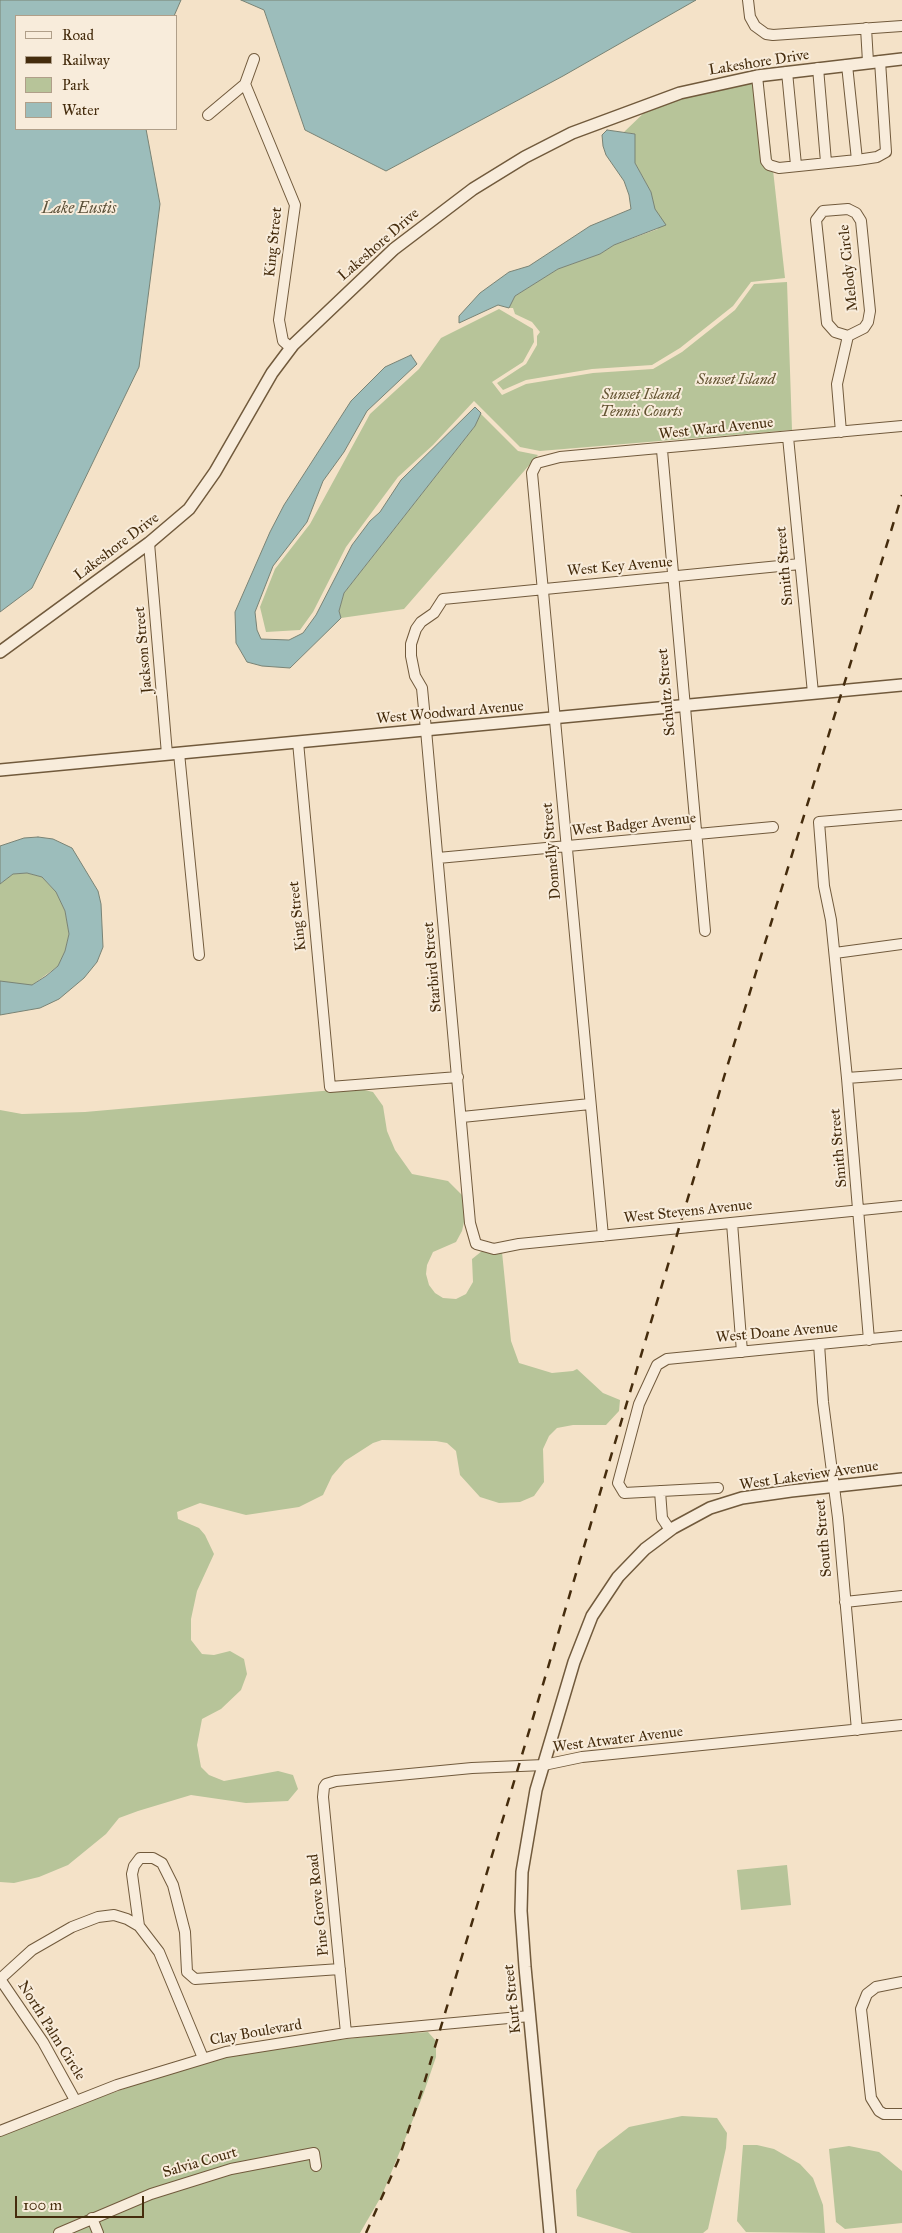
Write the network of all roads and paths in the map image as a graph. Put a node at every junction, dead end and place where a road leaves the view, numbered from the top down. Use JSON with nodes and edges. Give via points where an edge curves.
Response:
{"nodes":[{"id":1,"x":748,"y":0,"type":"edge"},
{"id":2,"x":902,"y":26,"type":"edge"},
{"id":3,"x":866,"y":28,"type":"junction"},
{"id":4,"x":902,"y":59,"type":"edge"},
{"id":5,"x":254,"y":60,"type":"dead end"},
{"id":6,"x":880,"y":61,"type":"junction"},
{"id":7,"x":868,"y":62,"type":"junction"},
{"id":8,"x":847,"y":65,"type":"junction"},
{"id":9,"x":818,"y":68,"type":"junction"},
{"id":10,"x":787,"y":72,"type":"junction"},
{"id":11,"x":757,"y":76,"type":"junction"},
{"id":12,"x":245,"y":84,"type":"junction"},
{"id":13,"x":208,"y":115,"type":"dead end"},
{"id":14,"x":856,"y":160,"type":"junction"},
{"id":15,"x":826,"y":162,"type":"junction"},
{"id":16,"x":796,"y":165,"type":"junction"},
{"id":17,"x":848,"y":336,"type":"junction"},
{"id":18,"x":291,"y":348,"type":"junction"},
{"id":19,"x":902,"y":426,"type":"edge"},
{"id":20,"x":841,"y":432,"type":"junction"},
{"id":21,"x":788,"y":436,"type":"junction"},
{"id":22,"x":662,"y":450,"type":"junction"},
{"id":23,"x":535,"y":465,"type":"joint"},
{"id":24,"x":149,"y":543,"type":"junction"},
{"id":25,"x":800,"y":564,"type":"junction"},
{"id":26,"x":672,"y":577,"type":"junction"},
{"id":27,"x":543,"y":589,"type":"junction"},
{"id":28,"x":443,"y":599,"type":"joint"},
{"id":29,"x":0,"y":652,"type":"edge"},
{"id":30,"x":902,"y":685,"type":"edge"},
{"id":31,"x":813,"y":693,"type":"junction"},
{"id":32,"x":684,"y":706,"type":"junction"},
{"id":33,"x":556,"y":718,"type":"junction"},
{"id":34,"x":426,"y":730,"type":"junction"},
{"id":35,"x":298,"y":742,"type":"junction"},
{"id":36,"x":179,"y":753,"type":"junction"},
{"id":37,"x":167,"y":754,"type":"junction"},
{"id":38,"x":0,"y":770,"type":"edge"},
{"id":39,"x":902,"y":815,"type":"edge"},
{"id":40,"x":773,"y":827,"type":"dead end"},
{"id":41,"x":696,"y":834,"type":"junction"},
{"id":42,"x":567,"y":847,"type":"junction"},
{"id":43,"x":438,"y":858,"type":"junction"},
{"id":44,"x":704,"y":931,"type":"dead end"},
{"id":45,"x":902,"y":944,"type":"edge"},
{"id":46,"x":835,"y":953,"type":"junction"},
{"id":47,"x":198,"y":955,"type":"dead end"},
{"id":48,"x":902,"y":1074,"type":"edge"},
{"id":49,"x":458,"y":1077,"type":"junction"},
{"id":50,"x":848,"y":1078,"type":"junction"},
{"id":51,"x":590,"y":1104,"type":"junction"},
{"id":52,"x":462,"y":1117,"type":"junction"},
{"id":53,"x":902,"y":1206,"type":"edge"},
{"id":54,"x":860,"y":1210,"type":"junction"},
{"id":55,"x":732,"y":1223,"type":"junction"},
{"id":56,"x":602,"y":1236,"type":"junction"},
{"id":57,"x":478,"y":1245,"type":"joint"},
{"id":58,"x":902,"y":1336,"type":"edge"},
{"id":59,"x":869,"y":1340,"type":"junction"},
{"id":60,"x":819,"y":1344,"type":"junction"},
{"id":61,"x":742,"y":1352,"type":"junction"},
{"id":62,"x":902,"y":1479,"type":"edge"},
{"id":63,"x":834,"y":1486,"type":"junction"},
{"id":64,"x":718,"y":1488,"type":"dead end"},
{"id":65,"x":660,"y":1491,"type":"junction"},
{"id":66,"x":670,"y":1530,"type":"junction"},
{"id":67,"x":902,"y":1596,"type":"edge"},
{"id":68,"x":845,"y":1602,"type":"junction"},
{"id":69,"x":902,"y":1725,"type":"edge"},
{"id":70,"x":857,"y":1730,"type":"junction"},
{"id":71,"x":544,"y":1764,"type":"junction"},
{"id":72,"x":336,"y":1781,"type":"joint"},
{"id":73,"x":138,"y":1926,"type":"junction"},
{"id":74,"x":340,"y":1969,"type":"junction"},
{"id":75,"x":0,"y":1979,"type":"edge"},
{"id":76,"x":902,"y":1982,"type":"edge"},
{"id":77,"x":530,"y":2016,"type":"junction"},
{"id":78,"x":346,"y":2033,"type":"junction"},
{"id":79,"x":204,"y":2058,"type":"junction"},
{"id":80,"x":75,"y":2100,"type":"junction"},
{"id":81,"x":902,"y":2114,"type":"edge"},
{"id":82,"x":0,"y":2131,"type":"edge"},
{"id":83,"x":316,"y":2166,"type":"dead end"},
{"id":84,"x":92,"y":2218,"type":"junction"},
{"id":85,"x":59,"y":2233,"type":"edge"},
{"id":86,"x":98,"y":2233,"type":"edge"},
{"id":87,"x":550,"y":2233,"type":"edge"}],
"edges":[{"from":1,"to":3,"type":"street","via":[[750,17],[755,26],[766,34],[808,34]]},
{"from":2,"to":3,"type":"street"},
{"from":3,"to":7,"type":"street"},
{"from":4,"to":6,"type":"street","name":"Lakeshore Drive"},
{"from":5,"to":12,"type":"street"},
{"from":6,"to":7,"type":"street","name":"Lakeshore Drive"},
{"from":6,"to":14,"type":"street","via":[[886,152],[877,157]]},
{"from":7,"to":8,"type":"street","name":"Lakeshore Drive"},
{"from":8,"to":9,"type":"street","name":"Lakeshore Drive"},
{"from":8,"to":14,"type":"street"},
{"from":9,"to":10,"type":"street","name":"Lakeshore Drive"},
{"from":9,"to":15,"type":"street"},
{"from":10,"to":11,"type":"street","name":"Lakeshore Drive"},
{"from":10,"to":16,"type":"street"},
{"from":11,"to":16,"type":"street","via":[[766,161],[772,167]]},
{"from":11,"to":18,"type":"street","name":"Lakeshore Drive","via":[[680,93],[630,110],[572,133],[525,157],[480,184],[419,228],[315,322]]},
{"from":12,"to":13,"type":"street"},
{"from":12,"to":18,"type":"street","name":"King Street","via":[[295,205],[279,320],[283,340]]},
{"from":14,"to":15,"type":"street"},
{"from":15,"to":16,"type":"street"},
{"from":17,"to":17,"type":"street","name":"Melody Circle","via":[[834,332],[827,323],[816,220],[826,210],[848,209],[854,211],[861,221],[870,316],[864,328]]},
{"from":17,"to":20,"type":"street","via":[[837,384]]},
{"from":18,"to":24,"type":"street","name":"Lakeshore Drive","via":[[272,373],[197,500]]},
{"from":19,"to":20,"type":"street","name":"West Ward Avenue"},
{"from":20,"to":21,"type":"street","name":"West Ward Avenue"},
{"from":21,"to":22,"type":"street","name":"West Ward Avenue"},
{"from":21,"to":25,"type":"street","name":"Smith Street"},
{"from":22,"to":23,"type":"street","name":"West Ward Avenue","via":[[560,457]]},
{"from":22,"to":26,"type":"street","name":"Schultz Street"},
{"from":23,"to":27,"type":"street","name":"Donnelly Street","via":[[532,472]]},
{"from":24,"to":29,"type":"street","name":"Lakeshore Drive"},
{"from":24,"to":37,"type":"street","name":"Jackson Street"},
{"from":25,"to":26,"type":"street","name":"West Key Avenue"},
{"from":25,"to":31,"type":"street","name":"Smith Street"},
{"from":26,"to":27,"type":"street","name":"West Key Avenue"},
{"from":26,"to":32,"type":"street","name":"Schultz Street"},
{"from":27,"to":28,"type":"street","name":"West Key Avenue"},
{"from":27,"to":33,"type":"street","name":"Donnelly Street"},
{"from":28,"to":34,"type":"street","name":"Starbird Street","via":[[434,613],[421,622],[412,637],[412,666],[420,686]]},
{"from":30,"to":31,"type":"street","name":"West Woodward Avenue"},
{"from":31,"to":32,"type":"street","name":"West Woodward Avenue"},
{"from":32,"to":33,"type":"street","name":"West Woodward Avenue"},
{"from":32,"to":41,"type":"street","name":"Schultz Street"},
{"from":33,"to":34,"type":"street","name":"West Woodward Avenue"},
{"from":33,"to":42,"type":"street","name":"Donnelly Street"},
{"from":34,"to":35,"type":"street","name":"West Woodward Avenue"},
{"from":34,"to":43,"type":"street","name":"Starbird Street"},
{"from":35,"to":36,"type":"street","name":"West Woodward Avenue"},
{"from":35,"to":49,"type":"street","name":"King Street","via":[[330,1087]]},
{"from":36,"to":37,"type":"street","name":"West Woodward Avenue"},
{"from":36,"to":47,"type":"street"},
{"from":37,"to":38,"type":"street","name":"West Woodward Avenue"},
{"from":39,"to":46,"type":"street","name":"Smith Street","via":[[819,822],[824,886]]},
{"from":40,"to":41,"type":"street","name":"West Badger Avenue"},
{"from":41,"to":42,"type":"street","name":"West Badger Avenue"},
{"from":41,"to":44,"type":"street","name":"Schultz Street"},
{"from":42,"to":43,"type":"street","name":"West Badger Avenue"},
{"from":42,"to":51,"type":"street","name":"Donnelly Street"},
{"from":43,"to":49,"type":"street","name":"Starbird Street"},
{"from":45,"to":46,"type":"street"},
{"from":46,"to":50,"type":"street","name":"Smith Street"},
{"from":48,"to":50,"type":"street"},
{"from":49,"to":52,"type":"street","name":"Starbird Street"},
{"from":50,"to":54,"type":"street","name":"Smith Street"},
{"from":51,"to":52,"type":"street"},
{"from":51,"to":56,"type":"street","name":"Donnelly Street"},
{"from":52,"to":57,"type":"street","name":"Starbird Street","via":[[470,1223]]},
{"from":53,"to":54,"type":"street","name":"West Stevens Avenue"},
{"from":54,"to":55,"type":"street","name":"West Stevens Avenue"},
{"from":54,"to":59,"type":"street","name":"Smith Street"},
{"from":55,"to":56,"type":"street","name":"West Stevens Avenue"},
{"from":55,"to":61,"type":"street"},
{"from":56,"to":57,"type":"street","name":"West Stevens Avenue","via":[[494,1248]]},
{"from":58,"to":59,"type":"street","name":"West Doane Avenue"},
{"from":59,"to":60,"type":"street","name":"West Doane Avenue"},
{"from":60,"to":61,"type":"street","name":"West Doane Avenue"},
{"from":60,"to":63,"type":"street","name":"South Street","via":[[826,1437]]},
{"from":61,"to":65,"type":"street","name":"West Doane Avenue","via":[[667,1359],[657,1365],[639,1404],[618,1483],[624,1493]]},
{"from":62,"to":63,"type":"street","name":"West Lakeview Avenue"},
{"from":63,"to":66,"type":"street","name":"West Lakeview Avenue","via":[[742,1498],[710,1508]]},
{"from":63,"to":68,"type":"street","name":"South Street"},
{"from":64,"to":65,"type":"street"},
{"from":65,"to":66,"type":"street","via":[[662,1518]]},
{"from":66,"to":71,"type":"street","name":"West Lakeview Avenue","via":[[645,1549],[618,1577],[592,1616],[574,1662]]},
{"from":67,"to":68,"type":"street"},
{"from":68,"to":70,"type":"street","name":"South Street"},
{"from":69,"to":70,"type":"street","name":"West Atwater Avenue"},
{"from":70,"to":71,"type":"street","name":"West Atwater Avenue","via":[[582,1757]]},
{"from":71,"to":72,"type":"street","name":"West Atwater Avenue"},
{"from":71,"to":77,"type":"street","name":"Kurt Street","via":[[522,1872],[521,1912]]},
{"from":72,"to":74,"type":"street","name":"Pine Grove Road","via":[[324,1786],[323,1797]]},
{"from":73,"to":74,"type":"street","via":[[132,1874],[140,1858],[153,1858],[162,1864],[173,1885],[185,1932],[187,1972],[196,1979]]},
{"from":73,"to":75,"type":"street","via":[[114,1915],[98,1916],[51,1937]]},
{"from":73,"to":79,"type":"street","via":[[159,1952]]},
{"from":74,"to":78,"type":"street","name":"Pine Grove Road"},
{"from":75,"to":80,"type":"street","name":"North Palm Circle","via":[[43,2042]]},
{"from":76,"to":81,"type":"street","via":[[876,1987],[867,1994],[861,2009],[871,2098],[879,2111],[889,2115]]},
{"from":77,"to":78,"type":"street","name":"Clay Boulevard"},
{"from":77,"to":87,"type":"street","name":"Kurt Street"},
{"from":78,"to":79,"type":"street","name":"Clay Boulevard","via":[[268,2044]]},
{"from":79,"to":80,"type":"street","name":"Clay Boulevard"},
{"from":80,"to":82,"type":"street","name":"Clay Boulevard"},
{"from":83,"to":84,"type":"street","name":"Salvia Court","via":[[314,2153],[231,2169],[151,2194]]},
{"from":84,"to":85,"type":"street","name":"Salvia Court"},
{"from":84,"to":86,"type":"street"}]}
